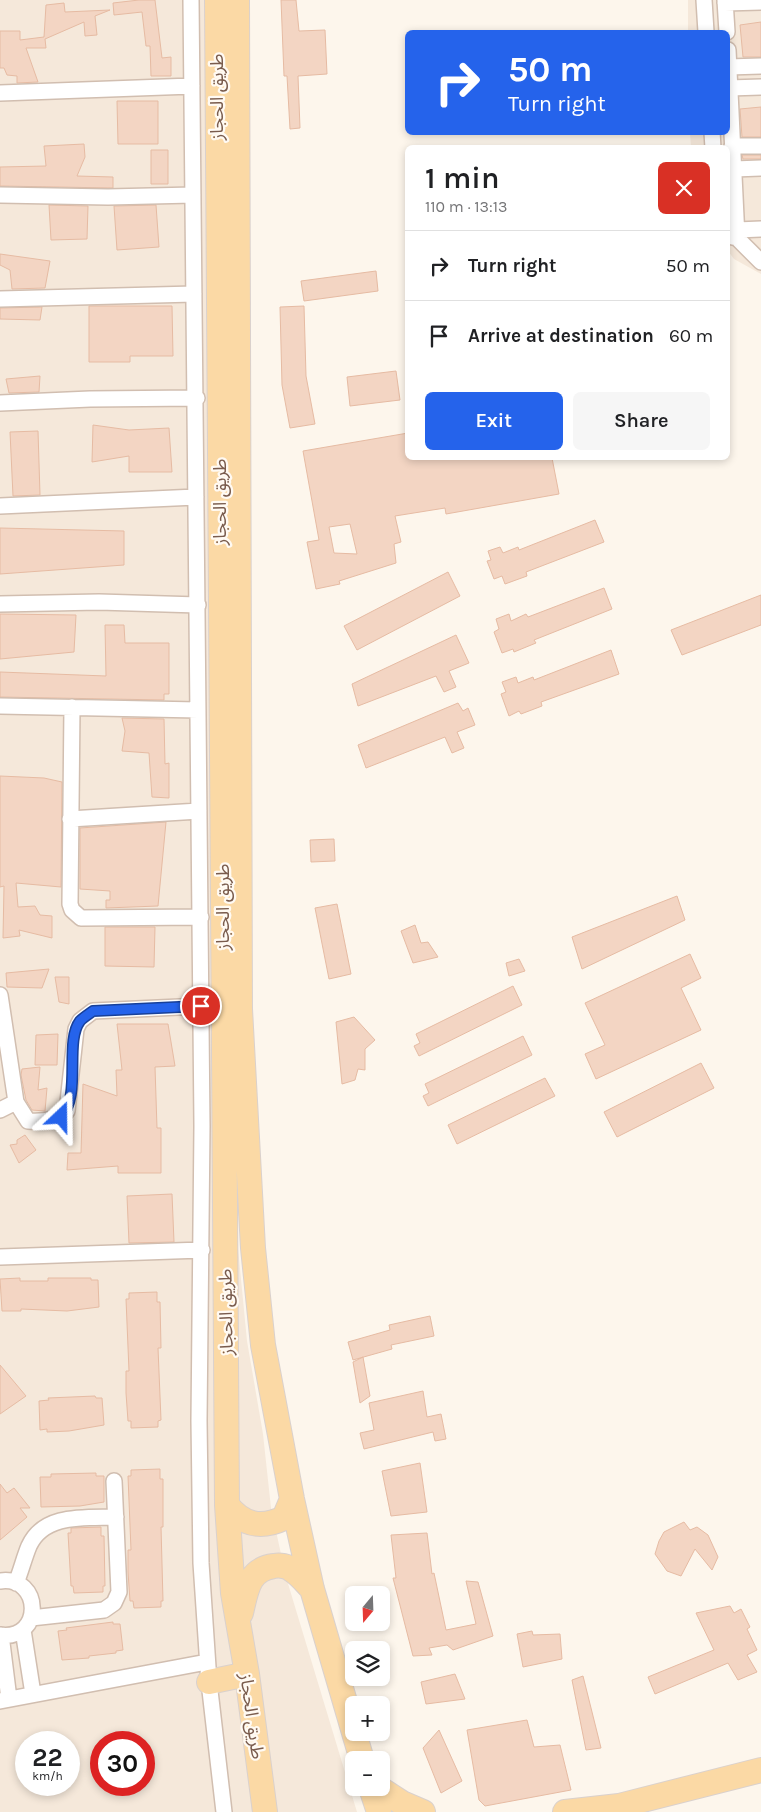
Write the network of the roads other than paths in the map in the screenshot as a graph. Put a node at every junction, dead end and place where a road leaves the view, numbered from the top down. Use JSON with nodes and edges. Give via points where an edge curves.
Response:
{"nodes":[{"id":1,"x":191,"y":0,"type":"edge"},
{"id":2,"x":217,"y":0,"type":"edge"},
{"id":3,"x":237,"y":0,"type":"edge"},
{"id":4,"x":704,"y":0,"type":"edge"},
{"id":5,"x":725,"y":2,"type":"edge"},
{"id":6,"x":761,"y":2,"type":"edge"},
{"id":7,"x":706,"y":30,"type":"edge"},
{"id":8,"x":727,"y":30,"type":"edge"},
{"id":9,"x":761,"y":66,"type":"edge"},
{"id":10,"x":730,"y":67,"type":"edge"},
{"id":11,"x":192,"y":86,"type":"junction"},
{"id":12,"x":761,"y":87,"type":"edge"},
{"id":13,"x":730,"y":88,"type":"edge"},
{"id":14,"x":0,"y":93,"type":"edge"},
{"id":15,"x":730,"y":107,"type":"edge"},
{"id":16,"x":732,"y":146,"type":"junction"},
{"id":17,"x":761,"y":146,"type":"edge"},
{"id":18,"x":761,"y":168,"type":"edge"},
{"id":19,"x":734,"y":169,"type":"junction"},
{"id":20,"x":0,"y":195,"type":"edge"},
{"id":21,"x":193,"y":195,"type":"junction"},
{"id":22,"x":761,"y":230,"type":"edge"},
{"id":23,"x":734,"y":235,"type":"edge"},
{"id":24,"x":761,"y":262,"type":"edge"},
{"id":25,"x":194,"y":294,"type":"junction"},
{"id":26,"x":0,"y":298,"type":"edge"},
{"id":27,"x":197,"y":398,"type":"junction"},
{"id":28,"x":0,"y":404,"type":"edge"},
{"id":29,"x":196,"y":498,"type":"junction"},
{"id":30,"x":0,"y":506,"type":"edge"},
{"id":31,"x":0,"y":604,"type":"edge"},
{"id":32,"x":198,"y":605,"type":"junction"},
{"id":33,"x":0,"y":706,"type":"edge"},
{"id":34,"x":72,"y":707,"type":"junction"},
{"id":35,"x":198,"y":710,"type":"junction"},
{"id":36,"x":199,"y":811,"type":"junction"},
{"id":37,"x":70,"y":819,"type":"junction"},
{"id":38,"x":200,"y":917,"type":"junction"},
{"id":39,"x":0,"y":995,"type":"edge"},
{"id":40,"x":201,"y":1006,"type":"junction"},
{"id":41,"x":16,"y":1102,"type":"junction"},
{"id":42,"x":0,"y":1110,"type":"edge"},
{"id":43,"x":202,"y":1250,"type":"junction"},
{"id":44,"x":0,"y":1257,"type":"edge"},
{"id":45,"x":226,"y":1323,"type":"junction"},
{"id":46,"x":201,"y":1325,"type":"junction"},
{"id":47,"x":114,"y":1481,"type":"dead end"},
{"id":48,"x":292,"y":1499,"type":"junction"},
{"id":49,"x":227,"y":1506,"type":"junction"},
{"id":50,"x":116,"y":1517,"type":"junction"},
{"id":51,"x":0,"y":1581,"type":"edge"},
{"id":52,"x":16,"y":1583,"type":"junction"},
{"id":53,"x":312,"y":1589,"type":"junction"},
{"id":54,"x":27,"y":1624,"type":"junction"},
{"id":55,"x":238,"y":1626,"type":"junction"},
{"id":56,"x":0,"y":1635,"type":"edge"},
{"id":57,"x":208,"y":1672,"type":"junction"},
{"id":58,"x":247,"y":1674,"type":"junction"},
{"id":59,"x":33,"y":1694,"type":"junction"},
{"id":60,"x":5,"y":1700,"type":"edge"},
{"id":61,"x":359,"y":1751,"type":"edge"},
{"id":62,"x":761,"y":1770,"type":"edge"},
{"id":63,"x":390,"y":1795,"type":"edge"},
{"id":64,"x":374,"y":1796,"type":"edge"},
{"id":65,"x":224,"y":1812,"type":"edge"},
{"id":66,"x":265,"y":1812,"type":"edge"},
{"id":67,"x":379,"y":1812,"type":"edge"},
{"id":68,"x":423,"y":1812,"type":"edge"},
{"id":69,"x":565,"y":1812,"type":"edge"}],
"edges":[{"from":1,"to":11,"type":"street"},
{"from":2,"to":45,"type":"main road","name":"طريق الحجاز"},
{"from":3,"to":48,"type":"main road","name":"طريق الحجاز","via":[[240,1009],[252,1248],[263,1345]]},
{"from":4,"to":7,"type":"street"},
{"from":5,"to":6,"type":"street"},
{"from":5,"to":8,"type":"street"},
{"from":9,"to":10,"type":"street"},
{"from":11,"to":14,"type":"street"},
{"from":11,"to":21,"type":"street"},
{"from":12,"to":13,"type":"street"},
{"from":15,"to":16,"type":"street"},
{"from":16,"to":17,"type":"street"},
{"from":16,"to":19,"type":"street"},
{"from":18,"to":19,"type":"street"},
{"from":19,"to":23,"type":"street"},
{"from":20,"to":21,"type":"street"},
{"from":21,"to":25,"type":"street"},
{"from":22,"to":23,"type":"street"},
{"from":23,"to":24,"type":"street"},
{"from":25,"to":26,"type":"street"},
{"from":25,"to":27,"type":"street"},
{"from":27,"to":28,"type":"street"},
{"from":27,"to":29,"type":"street"},
{"from":29,"to":30,"type":"street"},
{"from":29,"to":32,"type":"street"},
{"from":31,"to":32,"type":"street"},
{"from":32,"to":35,"type":"street"},
{"from":33,"to":34,"type":"street"},
{"from":34,"to":35,"type":"street"},
{"from":34,"to":37,"type":"street"},
{"from":35,"to":36,"type":"street"},
{"from":36,"to":37,"type":"street"},
{"from":36,"to":38,"type":"street"},
{"from":37,"to":38,"type":"street","via":[[70,904],[74,914],[80,918]]},
{"from":38,"to":40,"type":"street"},
{"from":39,"to":41,"type":"street"},
{"from":40,"to":41,"type":"street","via":[[93,1011],[80,1021],[76,1029],[67,1111],[61,1117],[28,1121]]},
{"from":40,"to":43,"type":"street"},
{"from":41,"to":42,"type":"street"},
{"from":43,"to":44,"type":"street"},
{"from":43,"to":46,"type":"street"},
{"from":45,"to":46,"type":"street"},
{"from":45,"to":49,"type":"main road","name":"طريق الحجاز"},
{"from":46,"to":57,"type":"street","via":[[201,1563]]},
{"from":47,"to":50,"type":"street"},
{"from":48,"to":49,"type":"main road","via":[[284,1518],[272,1524],[259,1525],[241,1519]]},
{"from":48,"to":53,"type":"main road","name":"طريق الحجاز"},
{"from":49,"to":55,"type":"main road","name":"طريق الحجاز"},
{"from":50,"to":52,"type":"street","via":[[65,1519],[48,1525],[29,1546]]},
{"from":50,"to":54,"type":"street","via":[[119,1592],[110,1608]]},
{"from":51,"to":52,"type":"street"},
{"from":52,"to":54,"type":"street","via":[[22,1586],[33,1604]]},
{"from":53,"to":55,"type":"main road","via":[[291,1568],[279,1565],[266,1567],[248,1582]]},
{"from":53,"to":61,"type":"main road","name":"طريق الحجاز"},
{"from":54,"to":56,"type":"street","via":[[10,1635]]},
{"from":54,"to":59,"type":"street"},
{"from":55,"to":58,"type":"main road","name":"طريق الحجاز"},
{"from":56,"to":60,"type":"street"},
{"from":57,"to":58,"type":"main road"},
{"from":57,"to":59,"type":"street"},
{"from":57,"to":65,"type":"street"},
{"from":58,"to":66,"type":"main road","name":"طريق الحجاز"},
{"from":59,"to":60,"type":"street"},
{"from":62,"to":69,"type":"main road","via":[[619,1806]]},
{"from":63,"to":68,"type":"main road"},
{"from":64,"to":67,"type":"main road"}]}
